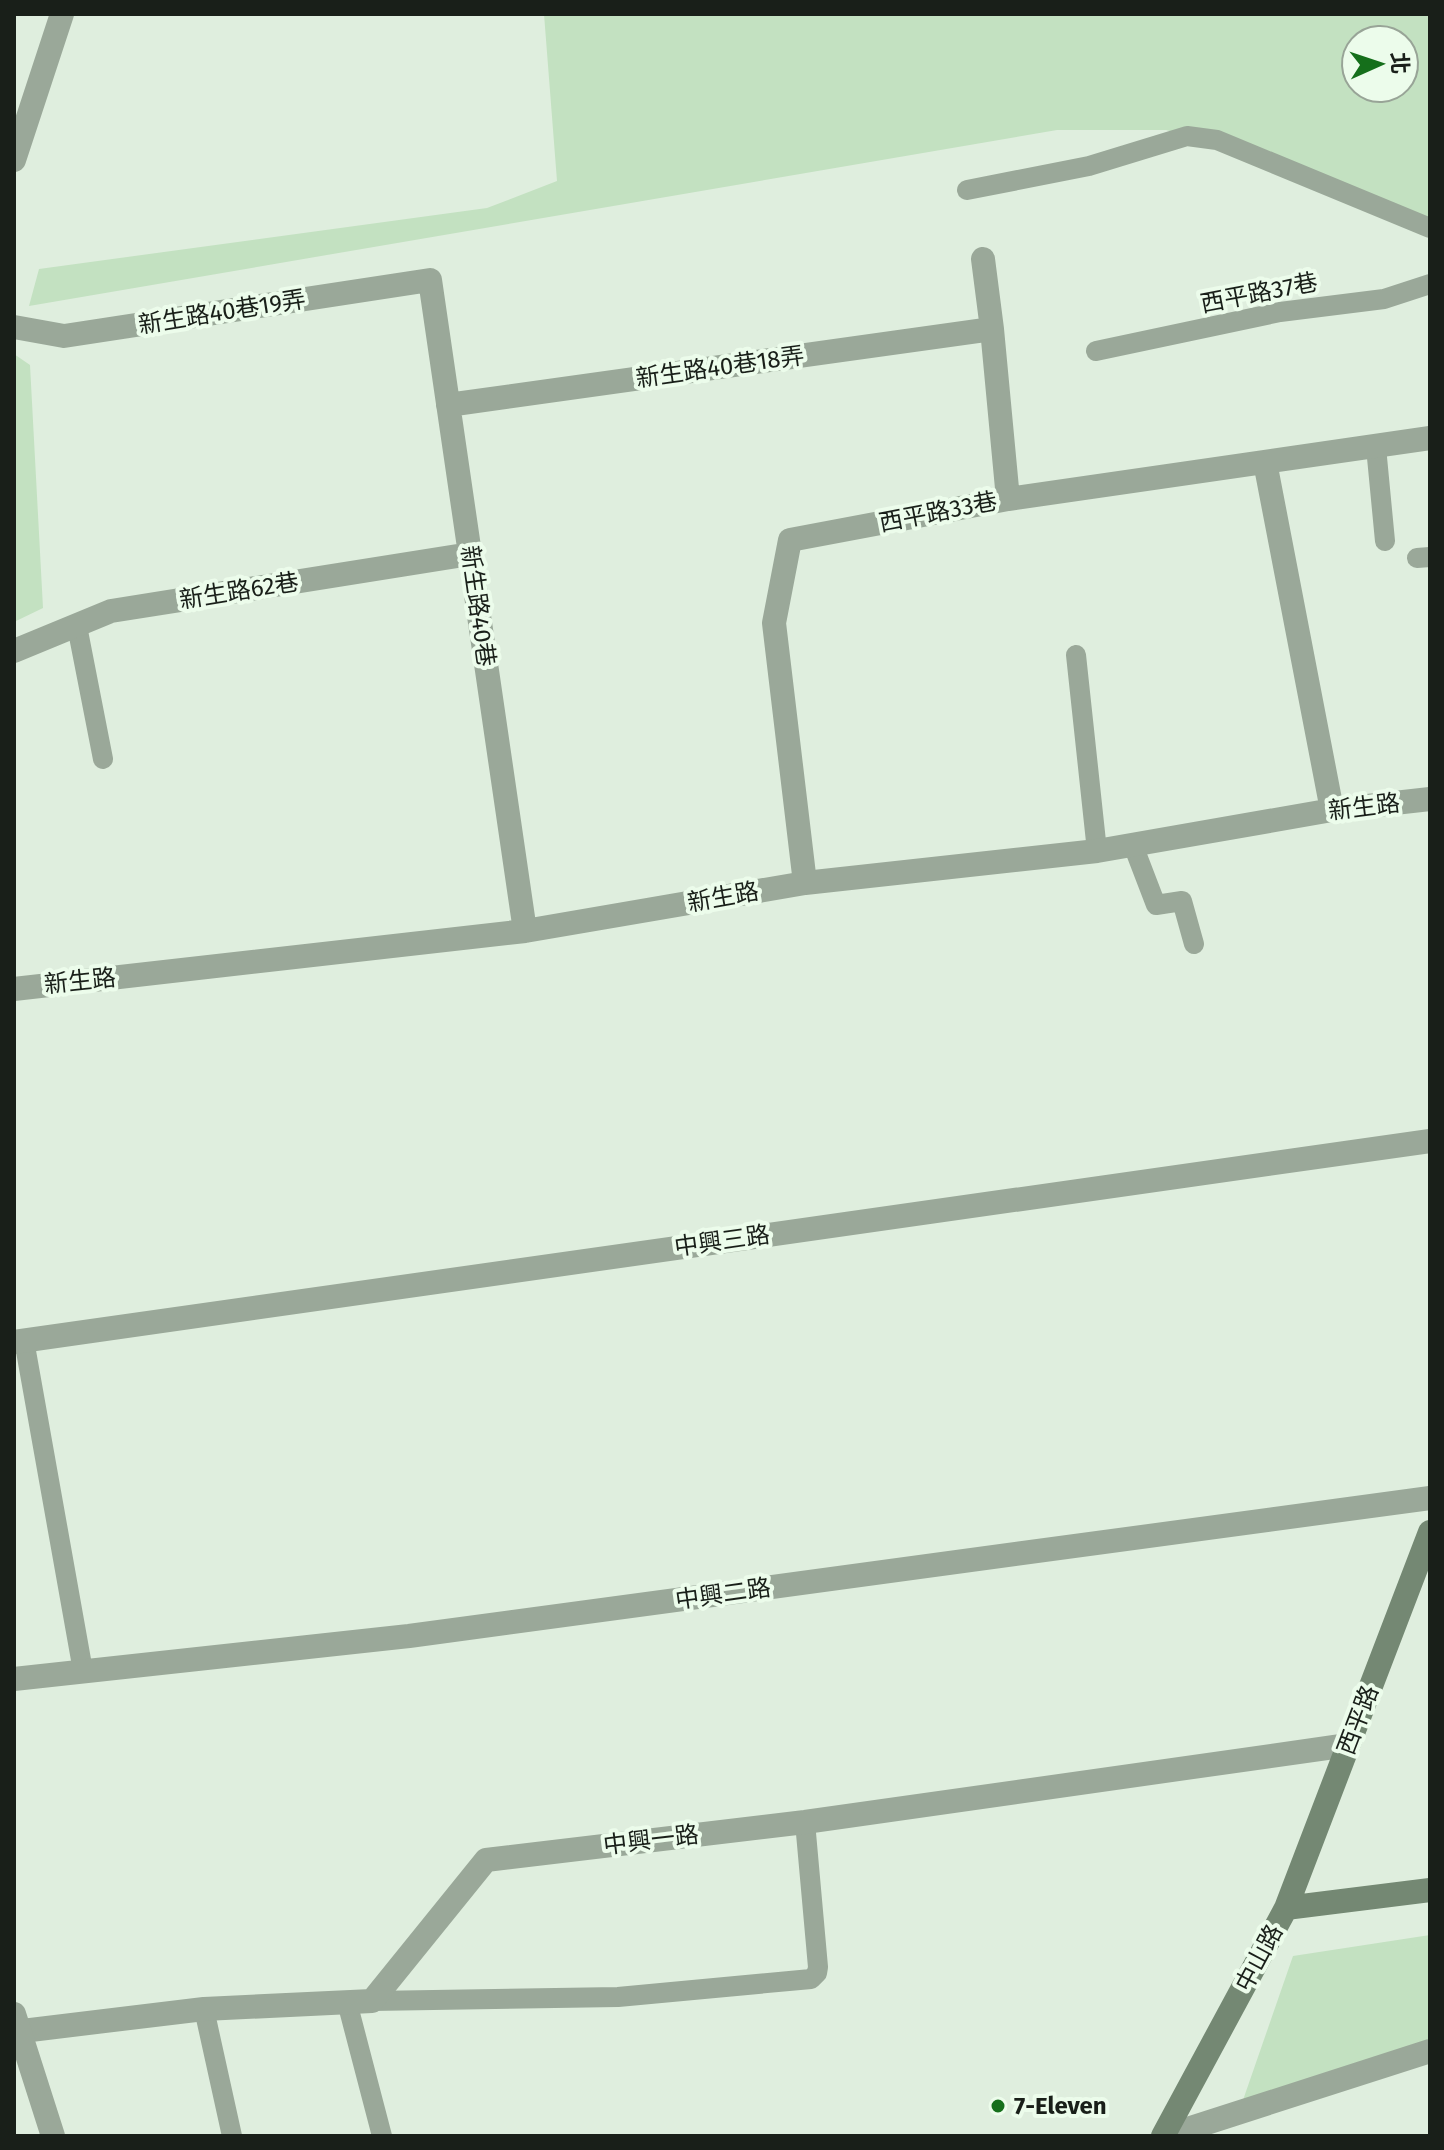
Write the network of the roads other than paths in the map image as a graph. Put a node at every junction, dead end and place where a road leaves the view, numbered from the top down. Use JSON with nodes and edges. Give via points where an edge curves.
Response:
{"nodes":[{"id":1,"x":62,"y":14,"type":"edge"},
{"id":2,"x":14,"y":160,"type":"edge"},
{"id":3,"x":967,"y":190,"type":"dead end"},
{"id":4,"x":1430,"y":228,"type":"edge"},
{"id":5,"x":983,"y":259,"type":"dead end"},
{"id":6,"x":430,"y":280,"type":"joint"},
{"id":7,"x":1430,"y":284,"type":"edge"},
{"id":8,"x":14,"y":327,"type":"edge"},
{"id":9,"x":992,"y":329,"type":"junction"},
{"id":10,"x":1096,"y":351,"type":"dead end"},
{"id":11,"x":448,"y":405,"type":"junction"},
{"id":12,"x":1430,"y":438,"type":"edge"},
{"id":13,"x":1376,"y":447,"type":"junction"},
{"id":14,"x":1265,"y":462,"type":"junction"},
{"id":15,"x":1008,"y":499,"type":"junction"},
{"id":16,"x":1385,"y":541,"type":"dead end"},
{"id":17,"x":470,"y":554,"type":"junction"},
{"id":18,"x":77,"y":626,"type":"junction"},
{"id":19,"x":14,"y":651,"type":"edge"},
{"id":20,"x":1076,"y":655,"type":"dead end"},
{"id":21,"x":103,"y":759,"type":"dead end"},
{"id":22,"x":1430,"y":799,"type":"edge"},
{"id":23,"x":1332,"y":810,"type":"junction"},
{"id":24,"x":1133,"y":845,"type":"junction"},
{"id":25,"x":1097,"y":851,"type":"junction"},
{"id":26,"x":805,"y":883,"type":"junction"},
{"id":27,"x":525,"y":931,"type":"junction"},
{"id":28,"x":1194,"y":944,"type":"dead end"},
{"id":29,"x":14,"y":989,"type":"edge"},
{"id":30,"x":1430,"y":1141,"type":"edge"},
{"id":31,"x":19,"y":1341,"type":"edge"},
{"id":32,"x":1430,"y":1498,"type":"edge"},
{"id":33,"x":1430,"y":1532,"type":"edge"},
{"id":34,"x":83,"y":1671,"type":"junction"},
{"id":35,"x":14,"y":1679,"type":"edge"},
{"id":36,"x":1348,"y":1745,"type":"junction"},
{"id":37,"x":805,"y":1822,"type":"junction"},
{"id":38,"x":1430,"y":1890,"type":"edge"},
{"id":39,"x":1286,"y":1908,"type":"junction"},
{"id":40,"x":372,"y":2001,"type":"junction"},
{"id":41,"x":347,"y":2002,"type":"junction"},
{"id":42,"x":204,"y":2009,"type":"junction"},
{"id":43,"x":15,"y":2026,"type":"edge"},
{"id":44,"x":1430,"y":2051,"type":"edge"},
{"id":45,"x":53,"y":2136,"type":"edge"},
{"id":46,"x":232,"y":2136,"type":"edge"},
{"id":47,"x":382,"y":2136,"type":"edge"},
{"id":48,"x":1165,"y":2136,"type":"edge"}],
"edges":[{"from":1,"to":2,"type":"street"},
{"from":3,"to":4,"type":"lane","via":[[1089,166],[1187,136],[1217,140]]},
{"from":5,"to":9,"type":"street"},
{"from":6,"to":8,"type":"street","name":"新生路40巷19弄","via":[[64,336]]},
{"from":6,"to":11,"type":"street","name":"新生路40巷"},
{"from":7,"to":10,"type":"lane","name":"西平路37巷","via":[[1384,299],[1280,312]]},
{"from":9,"to":11,"type":"street","name":"新生路40巷18弄"},
{"from":9,"to":15,"type":"street"},
{"from":11,"to":17,"type":"street","name":"新生路40巷"},
{"from":12,"to":13,"type":"street","name":"西平路33巷"},
{"from":13,"to":14,"type":"street","name":"西平路33巷"},
{"from":13,"to":16,"type":"lane"},
{"from":14,"to":15,"type":"street","name":"西平路33巷"},
{"from":14,"to":23,"type":"street"},
{"from":15,"to":26,"type":"street","name":"西平路33巷","via":[[790,540],[774,623]]},
{"from":17,"to":18,"type":"street","name":"新生路62巷","via":[[111,611]]},
{"from":17,"to":27,"type":"street","name":"新生路40巷"},
{"from":18,"to":19,"type":"street","name":"新生路62巷"},
{"from":18,"to":21,"type":"lane"},
{"from":20,"to":25,"type":"lane"},
{"from":22,"to":23,"type":"street","name":"新生路"},
{"from":23,"to":24,"type":"street","name":"新生路"},
{"from":24,"to":25,"type":"street","name":"新生路"},
{"from":24,"to":28,"type":"lane","via":[[1156,905],[1182,901]]},
{"from":25,"to":26,"type":"street","name":"新生路"},
{"from":26,"to":27,"type":"street","name":"新生路"},
{"from":27,"to":29,"type":"street","name":"新生路"},
{"from":30,"to":31,"type":"street","name":"中興三路"},
{"from":31,"to":34,"type":"lane"},
{"from":32,"to":34,"type":"street","name":"中興二路","via":[[409,1636]]},
{"from":33,"to":36,"type":"main road","name":"西平路"},
{"from":34,"to":35,"type":"street","name":"中興二路"},
{"from":36,"to":37,"type":"street","name":"中興一路"},
{"from":36,"to":39,"type":"main road","name":"西平路"},
{"from":37,"to":40,"type":"street","name":"中興一路","via":[[486,1860]]},
{"from":37,"to":40,"type":"lane","via":[[818,1967],[811,1979],[618,1997]]},
{"from":38,"to":39,"type":"main road","name":"中山路"},
{"from":39,"to":48,"type":"main road","name":"中山路"},
{"from":40,"to":41,"type":"street"},
{"from":41,"to":42,"type":"street"},
{"from":41,"to":47,"type":"lane"},
{"from":42,"to":43,"type":"street"},
{"from":42,"to":46,"type":"lane"},
{"from":43,"to":45,"type":"street"},
{"from":44,"to":48,"type":"street"}]}
